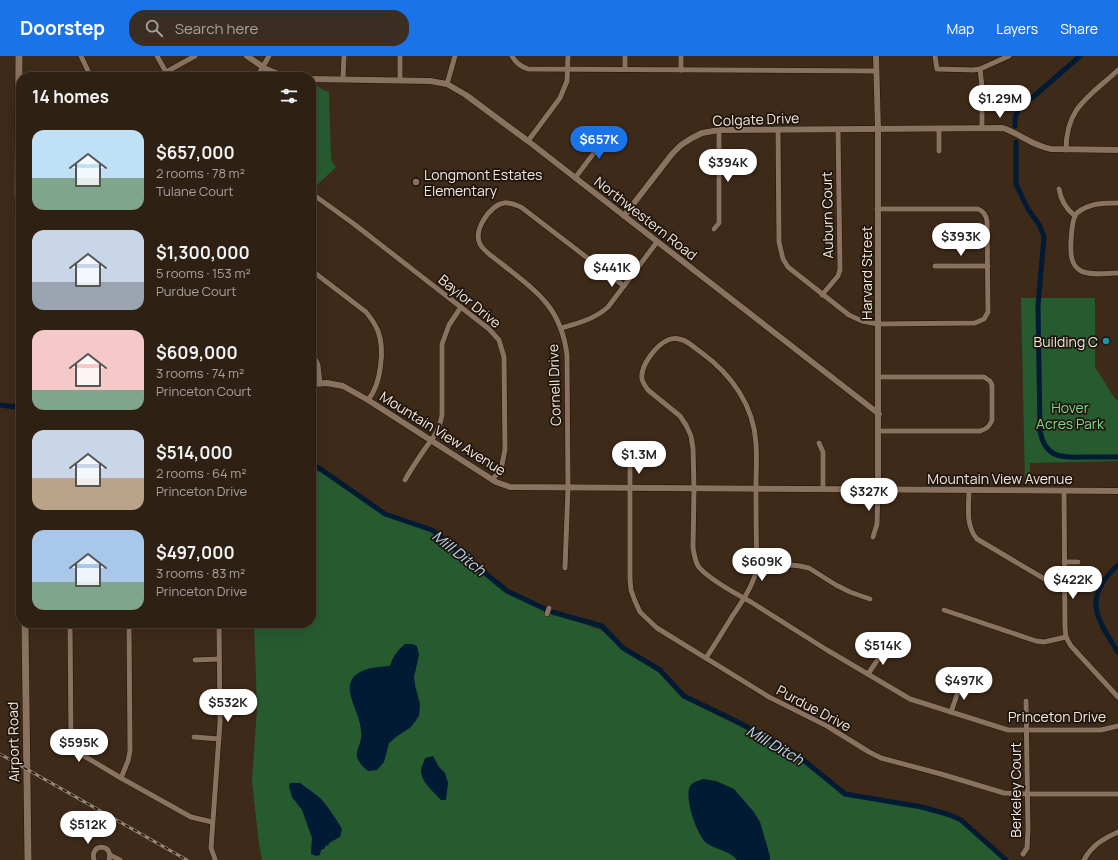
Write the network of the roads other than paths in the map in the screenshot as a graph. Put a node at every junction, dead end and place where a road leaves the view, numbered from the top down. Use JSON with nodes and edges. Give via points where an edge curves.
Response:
{"nodes":[{"id":1,"x":19,"y":56,"type":"edge"},
{"id":2,"x":81,"y":56,"type":"edge"},
{"id":3,"x":157,"y":56,"type":"edge"},
{"id":4,"x":195,"y":56,"type":"edge"},
{"id":5,"x":247,"y":56,"type":"edge"},
{"id":6,"x":269,"y":56,"type":"edge"},
{"id":7,"x":344,"y":56,"type":"edge"},
{"id":8,"x":400,"y":56,"type":"edge"},
{"id":9,"x":455,"y":56,"type":"edge"},
{"id":10,"x":568,"y":56,"type":"edge"},
{"id":11,"x":625,"y":56,"type":"edge"},
{"id":12,"x":681,"y":56,"type":"edge"},
{"id":13,"x":876,"y":56,"type":"edge"},
{"id":14,"x":935,"y":56,"type":"edge"},
{"id":15,"x":1009,"y":56,"type":"edge"},
{"id":16,"x":514,"y":59,"type":"edge"},
{"id":17,"x":262,"y":67,"type":"junction"},
{"id":18,"x":568,"y":69,"type":"junction"},
{"id":19,"x":625,"y":69,"type":"junction"},
{"id":20,"x":980,"y":69,"type":"junction"},
{"id":21,"x":681,"y":70,"type":"junction"},
{"id":22,"x":1118,"y":70,"type":"edge"},
{"id":23,"x":876,"y":71,"type":"junction"},
{"id":24,"x":19,"y":72,"type":"edge"},
{"id":25,"x":89,"y":72,"type":"edge"},
{"id":26,"x":166,"y":72,"type":"joint"},
{"id":27,"x":260,"y":72,"type":"edge"},
{"id":28,"x":271,"y":72,"type":"edge"},
{"id":29,"x":316,"y":79,"type":"edge"},
{"id":30,"x":343,"y":79,"type":"junction"},
{"id":31,"x":400,"y":79,"type":"junction"},
{"id":32,"x":446,"y":84,"type":"junction"},
{"id":33,"x":939,"y":128,"type":"junction"},
{"id":34,"x":982,"y":128,"type":"junction"},
{"id":35,"x":778,"y":129,"type":"junction"},
{"id":36,"x":838,"y":129,"type":"junction"},
{"id":37,"x":878,"y":129,"type":"junction"},
{"id":38,"x":719,"y":130,"type":"junction"},
{"id":39,"x":615,"y":132,"type":"dead end"},
{"id":40,"x":528,"y":141,"type":"junction"},
{"id":41,"x":1066,"y":150,"type":"junction"},
{"id":42,"x":1118,"y":150,"type":"edge"},
{"id":43,"x":939,"y":151,"type":"dead end"},
{"id":44,"x":575,"y":178,"type":"junction"},
{"id":45,"x":1059,"y":189,"type":"dead end"},
{"id":46,"x":316,"y":197,"type":"edge"},
{"id":47,"x":1118,"y":203,"type":"edge"},
{"id":48,"x":878,"y":209,"type":"junction"},
{"id":49,"x":624,"y":216,"type":"junction"},
{"id":50,"x":1075,"y":216,"type":"junction"},
{"id":51,"x":714,"y":229,"type":"dead end"},
{"id":52,"x":657,"y":242,"type":"junction"},
{"id":53,"x":935,"y":266,"type":"dead end"},
{"id":54,"x":988,"y":266,"type":"junction"},
{"id":55,"x":1118,"y":273,"type":"edge"},
{"id":56,"x":316,"y":274,"type":"edge"},
{"id":57,"x":624,"y":286,"type":"junction"},
{"id":58,"x":822,"y":295,"type":"junction"},
{"id":59,"x":461,"y":307,"type":"junction"},
{"id":60,"x":878,"y":324,"type":"junction"},
{"id":61,"x":562,"y":328,"type":"junction"},
{"id":62,"x":316,"y":361,"type":"edge"},
{"id":63,"x":878,"y":377,"type":"junction"},
{"id":64,"x":316,"y":384,"type":"edge"},
{"id":65,"x":320,"y":384,"type":"junction"},
{"id":66,"x":368,"y":400,"type":"junction"},
{"id":67,"x":879,"y":414,"type":"junction"},
{"id":68,"x":878,"y":431,"type":"junction"},
{"id":69,"x":432,"y":441,"type":"junction"},
{"id":70,"x":820,"y":443,"type":"dead end"},
{"id":71,"x":630,"y":461,"type":"dead end"},
{"id":72,"x":405,"y":480,"type":"dead end"},
{"id":73,"x":492,"y":480,"type":"junction"},
{"id":74,"x":568,"y":488,"type":"junction"},
{"id":75,"x":631,"y":488,"type":"junction"},
{"id":76,"x":694,"y":489,"type":"junction"},
{"id":77,"x":756,"y":489,"type":"junction"},
{"id":78,"x":823,"y":489,"type":"junction"},
{"id":79,"x":878,"y":489,"type":"junction"},
{"id":80,"x":969,"y":490,"type":"junction"},
{"id":81,"x":1064,"y":490,"type":"junction"},
{"id":82,"x":1118,"y":491,"type":"edge"},
{"id":83,"x":873,"y":537,"type":"dead end"},
{"id":84,"x":1064,"y":562,"type":"junction"},
{"id":85,"x":1078,"y":562,"type":"dead end"},
{"id":86,"x":565,"y":568,"type":"dead end"},
{"id":87,"x":757,"y":568,"type":"junction"},
{"id":88,"x":1065,"y":591,"type":"junction"},
{"id":89,"x":744,"y":598,"type":"junction"},
{"id":90,"x":870,"y":599,"type":"dead end"},
{"id":91,"x":549,"y":608,"type":"dead end"},
{"id":92,"x":944,"y":610,"type":"dead end"},
{"id":93,"x":547,"y":614,"type":"dead end"},
{"id":94,"x":26,"y":628,"type":"edge"},
{"id":95,"x":70,"y":628,"type":"edge"},
{"id":96,"x":129,"y":628,"type":"edge"},
{"id":97,"x":219,"y":628,"type":"edge"},
{"id":98,"x":1066,"y":637,"type":"junction"},
{"id":99,"x":888,"y":648,"type":"dead end"},
{"id":100,"x":706,"y":658,"type":"junction"},
{"id":101,"x":219,"y":659,"type":"junction"},
{"id":102,"x":195,"y":660,"type":"dead end"},
{"id":103,"x":868,"y":674,"type":"junction"},
{"id":104,"x":960,"y":686,"type":"dead end"},
{"id":105,"x":1118,"y":697,"type":"edge"},
{"id":106,"x":1026,"y":701,"type":"dead end"},
{"id":107,"x":951,"y":712,"type":"junction"},
{"id":108,"x":1118,"y":726,"type":"edge"},
{"id":109,"x":1027,"y":731,"type":"junction"},
{"id":110,"x":194,"y":737,"type":"dead end"},
{"id":111,"x":219,"y":739,"type":"junction"},
{"id":112,"x":121,"y":778,"type":"junction"},
{"id":113,"x":1027,"y":794,"type":"junction"},
{"id":114,"x":1118,"y":794,"type":"edge"},
{"id":115,"x":212,"y":822,"type":"junction"},
{"id":116,"x":1118,"y":832,"type":"edge"},
{"id":117,"x":1023,"y":854,"type":"dead end"},
{"id":118,"x":110,"y":858,"type":"edge"},
{"id":119,"x":215,"y":859,"type":"dead end"},
{"id":120,"x":28,"y":860,"type":"edge"},
{"id":121,"x":94,"y":860,"type":"edge"},
{"id":122,"x":120,"y":860,"type":"edge"},
{"id":123,"x":1084,"y":860,"type":"edge"}],
"edges":[{"from":1,"to":24,"type":"main road"},
{"from":2,"to":25,"type":"street"},
{"from":3,"to":26,"type":"street"},
{"from":4,"to":26,"type":"street"},
{"from":5,"to":17,"type":"street"},
{"from":6,"to":17,"type":"street"},
{"from":7,"to":30,"type":"street"},
{"from":8,"to":31,"type":"street"},
{"from":9,"to":32,"type":"street"},
{"from":10,"to":18,"type":"street"},
{"from":11,"to":19,"type":"street"},
{"from":12,"to":21,"type":"street"},
{"from":13,"to":23,"type":"street","name":"Harvard Street"},
{"from":14,"to":20,"type":"street","via":[[937,69]]},
{"from":15,"to":20,"type":"street"},
{"from":16,"to":18,"type":"street","via":[[528,69]]},
{"from":17,"to":27,"type":"street"},
{"from":17,"to":28,"type":"street"},
{"from":18,"to":19,"type":"street"},
{"from":18,"to":40,"type":"street","via":[[567,81],[560,98]]},
{"from":19,"to":21,"type":"street"},
{"from":20,"to":34,"type":"street"},
{"from":21,"to":23,"type":"street"},
{"from":22,"to":41,"type":"street","via":[[1075,111],[1067,131]]},
{"from":23,"to":37,"type":"street","name":"Harvard Street"},
{"from":29,"to":30,"type":"street","name":"Northwestern Road"},
{"from":30,"to":31,"type":"street","name":"Northwestern Road"},
{"from":31,"to":32,"type":"street","name":"Northwestern Road"},
{"from":32,"to":40,"type":"street","name":"Northwestern Road","via":[[466,95]]},
{"from":33,"to":34,"type":"street","name":"Colgate Drive"},
{"from":33,"to":37,"type":"street","name":"Colgate Drive"},
{"from":33,"to":43,"type":"street"},
{"from":34,"to":41,"type":"street","name":"Colgate Drive","via":[[1003,128],[1041,147]]},
{"from":35,"to":36,"type":"street","name":"Colgate Drive"},
{"from":35,"to":38,"type":"street","name":"Colgate Drive"},
{"from":35,"to":58,"type":"street","via":[[780,249],[788,267]]},
{"from":36,"to":37,"type":"street","name":"Colgate Drive"},
{"from":36,"to":58,"type":"street","name":"Auburn Court","via":[[840,270]]},
{"from":37,"to":48,"type":"street","name":"Harvard Street"},
{"from":38,"to":49,"type":"street","name":"Colgate Drive","via":[[702,133],[681,145]]},
{"from":38,"to":51,"type":"street","via":[[719,223]]},
{"from":39,"to":44,"type":"street","via":[[606,137]]},
{"from":40,"to":44,"type":"street","name":"Northwestern Road"},
{"from":41,"to":42,"type":"street","name":"Colgate Drive"},
{"from":44,"to":49,"type":"street","name":"Northwestern Road"},
{"from":45,"to":50,"type":"street","via":[[1063,202]]},
{"from":46,"to":59,"type":"street","name":"Baylor Drive"},
{"from":47,"to":50,"type":"street","via":[[1092,204]]},
{"from":48,"to":54,"type":"street","via":[[982,211],[987,221]]},
{"from":48,"to":60,"type":"street","name":"Harvard Street"},
{"from":49,"to":52,"type":"street","name":"Northwestern Road"},
{"from":50,"to":55,"type":"street","via":[[1072,261],[1087,273]]},
{"from":52,"to":57,"type":"street"},
{"from":52,"to":67,"type":"street","name":"Northwestern Road"},
{"from":53,"to":54,"type":"street"},
{"from":54,"to":60,"type":"street","via":[[988,312],[979,322]]},
{"from":56,"to":66,"type":"street","via":[[362,309],[378,331],[380,374]]},
{"from":57,"to":61,"type":"street","via":[[601,314]]},
{"from":57,"to":61,"type":"street","name":"Cornell Drive","via":[[521,207],[506,203],[498,205],[483,220],[479,229],[478,238],[483,249],[545,300]]},
{"from":58,"to":60,"type":"street","via":[[852,317]]},
{"from":59,"to":69,"type":"street","via":[[448,325],[442,344],[442,415]]},
{"from":59,"to":73,"type":"street","name":"Baylor Drive","via":[[493,332],[499,340],[504,358],[504,455],[501,469]]},
{"from":60,"to":63,"type":"street","name":"Harvard Street"},
{"from":61,"to":74,"type":"street","name":"Cornell Drive","via":[[567,355]]},
{"from":62,"to":65,"type":"street"},
{"from":63,"to":67,"type":"street","name":"Harvard Street"},
{"from":63,"to":68,"type":"street","via":[[984,377],[992,385],[992,420],[985,430]]},
{"from":64,"to":65,"type":"street","name":"Mountain View Avenue"},
{"from":65,"to":66,"type":"street","name":"Mountain View Avenue","via":[[343,386]]},
{"from":66,"to":69,"type":"street","name":"Mountain View Avenue"},
{"from":67,"to":68,"type":"street","name":"Harvard Street"},
{"from":68,"to":79,"type":"street","name":"Harvard Street"},
{"from":69,"to":72,"type":"street"},
{"from":69,"to":73,"type":"street","name":"Mountain View Avenue"},
{"from":70,"to":78,"type":"street"},
{"from":71,"to":75,"type":"street","name":"Purdue Drive"},
{"from":73,"to":74,"type":"street","name":"Mountain View Avenue","via":[[510,487]]},
{"from":74,"to":75,"type":"street","name":"Mountain View Avenue"},
{"from":74,"to":86,"type":"street","name":"Cornell Drive"},
{"from":75,"to":76,"type":"street","name":"Mountain View Avenue"},
{"from":75,"to":100,"type":"street","name":"Purdue Drive","via":[[630,579],[635,601],[640,612],[657,628]]},
{"from":76,"to":77,"type":"street","name":"Mountain View Avenue"},
{"from":76,"to":77,"type":"street","name":"Princeton Drive","via":[[693,448],[686,426],[680,416],[648,390],[642,378],[644,366],[653,353],[661,344],[674,338],[684,340],[712,360],[742,395],[750,412],[756,443]]},
{"from":76,"to":89,"type":"street","name":"Princeton Drive","via":[[693,548],[697,564],[717,581]]},
{"from":77,"to":78,"type":"street","name":"Mountain View Avenue"},
{"from":77,"to":87,"type":"street","name":"Princeton Drive"},
{"from":78,"to":79,"type":"street","name":"Mountain View Avenue"},
{"from":79,"to":80,"type":"street","name":"Mountain View Avenue"},
{"from":79,"to":83,"type":"street","via":[[877,524]]},
{"from":80,"to":81,"type":"street","name":"Mountain View Avenue"},
{"from":80,"to":88,"type":"street","via":[[968,518],[970,528],[977,539]]},
{"from":81,"to":82,"type":"street","name":"Mountain View Avenue"},
{"from":81,"to":84,"type":"street"},
{"from":84,"to":85,"type":"street"},
{"from":84,"to":88,"type":"street"},
{"from":87,"to":89,"type":"street","name":"Princeton Drive","via":[[752,585]]},
{"from":87,"to":90,"type":"street","via":[[790,565],[809,568],[850,592]]},
{"from":88,"to":98,"type":"street"},
{"from":89,"to":100,"type":"street","name":"Princeton Drive"},
{"from":89,"to":103,"type":"street","name":"Princeton Drive"},
{"from":91,"to":93,"type":"street"},
{"from":92,"to":98,"type":"street","via":[[1036,641],[1044,642]]},
{"from":94,"to":120,"type":"main road","name":"Airport Road"},
{"from":95,"to":112,"type":"street","via":[[73,748]]},
{"from":96,"to":112,"type":"street","via":[[130,751]]},
{"from":97,"to":101,"type":"street"},
{"from":98,"to":105,"type":"street","via":[[1071,646]]},
{"from":99,"to":103,"type":"street"},
{"from":100,"to":113,"type":"street","name":"Purdue Drive","via":[[769,697],[828,726],[881,758],[1004,793]]},
{"from":101,"to":102,"type":"street"},
{"from":101,"to":111,"type":"street"},
{"from":103,"to":107,"type":"street","name":"Princeton Drive","via":[[910,699]]},
{"from":104,"to":107,"type":"street"},
{"from":106,"to":109,"type":"street","name":"Berkeley Court"},
{"from":107,"to":109,"type":"street","name":"Princeton Drive","via":[[1008,730]]},
{"from":108,"to":109,"type":"street","name":"Princeton Drive","via":[[1101,730]]},
{"from":109,"to":113,"type":"street","name":"Berkeley Court"},
{"from":110,"to":111,"type":"street"},
{"from":111,"to":115,"type":"street"},
{"from":112,"to":115,"type":"street","via":[[191,817]]},
{"from":113,"to":114,"type":"street","name":"Purdue Drive"},
{"from":113,"to":117,"type":"street","name":"Berkeley Court","via":[[1027,848]]},
{"from":115,"to":119,"type":"street","via":[[211,848]]},
{"from":116,"to":123,"type":"street","via":[[1096,844]]},
{"from":118,"to":121,"type":"street","via":[[107,849],[100,847],[94,852]]},
{"from":118,"to":122,"type":"street"}]}
